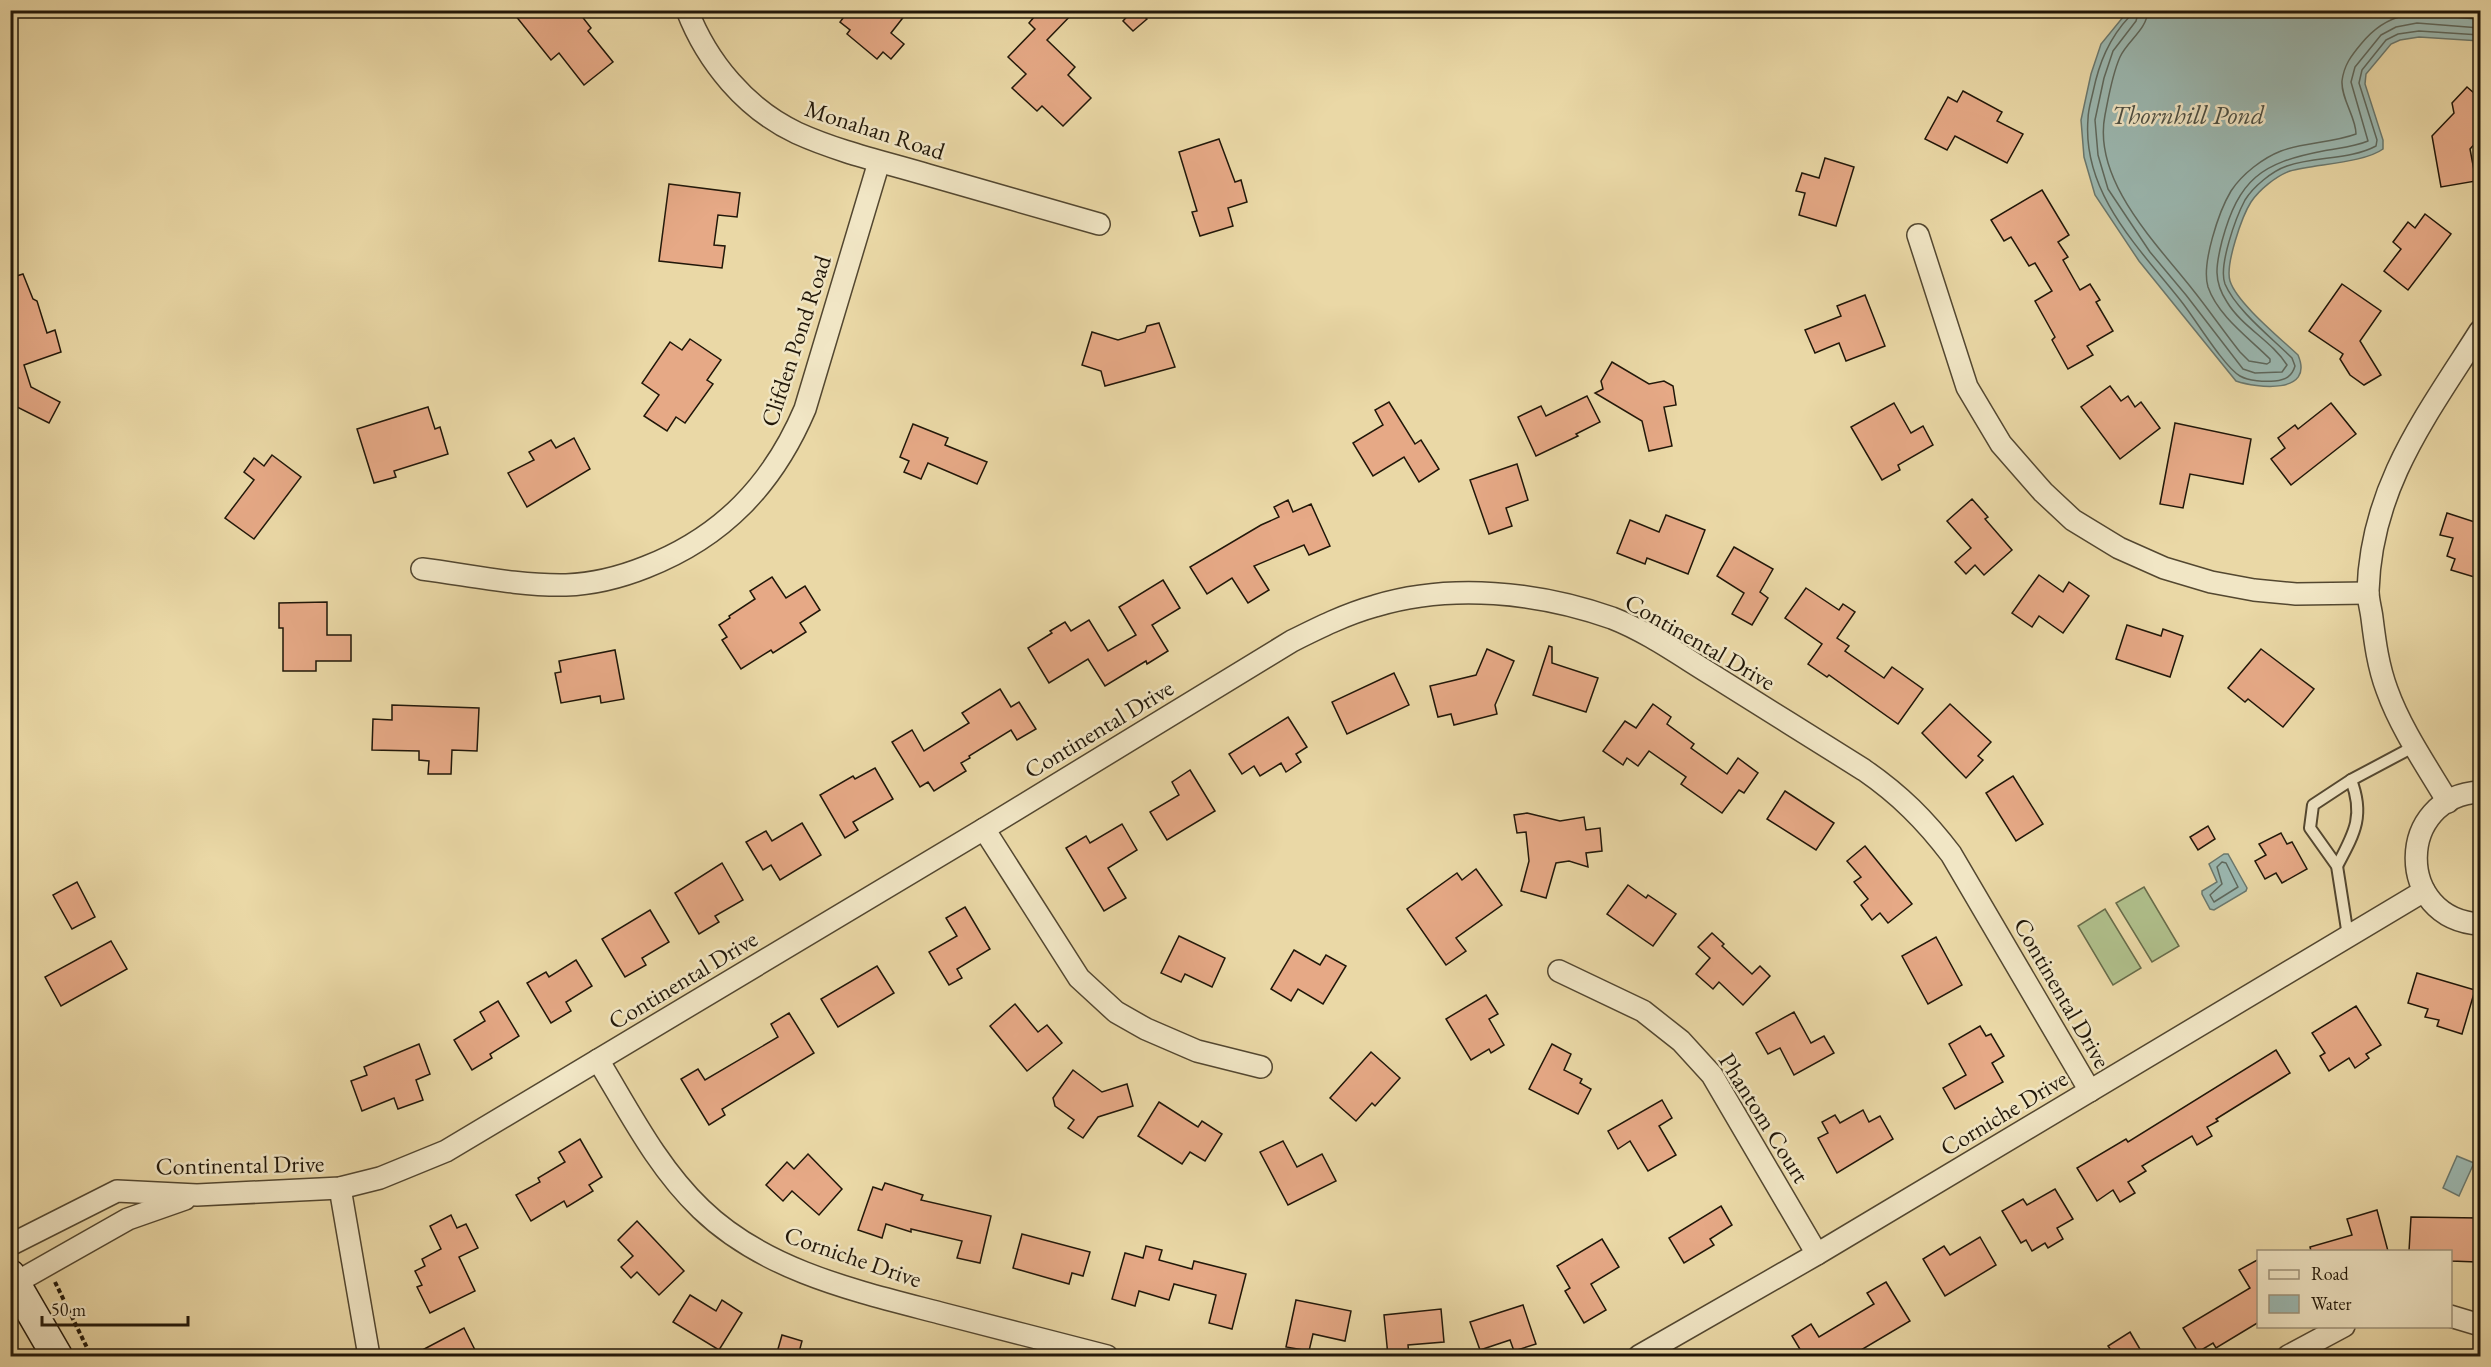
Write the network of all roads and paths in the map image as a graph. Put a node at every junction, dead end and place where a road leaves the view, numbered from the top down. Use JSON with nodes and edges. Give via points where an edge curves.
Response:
{"nodes":[{"id":1,"x":687,"y":10,"type":"edge"},
{"id":2,"x":879,"y":162,"type":"junction"},
{"id":3,"x":1099,"y":224,"type":"dead end"},
{"id":4,"x":1918,"y":235,"type":"dead end"},
{"id":5,"x":2481,"y":331,"type":"edge"},
{"id":6,"x":422,"y":569,"type":"dead end"},
{"id":7,"x":2368,"y":594,"type":"junction"},
{"id":8,"x":2415,"y":746,"type":"junction"},
{"id":9,"x":2351,"y":780,"type":"junction"},
{"id":10,"x":2481,"y":792,"type":"edge"},
{"id":11,"x":2448,"y":802,"type":"junction"},
{"id":12,"x":984,"y":829,"type":"junction"},
{"id":13,"x":2337,"y":866,"type":"junction"},
{"id":14,"x":2424,"y":891,"type":"junction"},
{"id":15,"x":2481,"y":924,"type":"edge"},
{"id":16,"x":2348,"y":936,"type":"junction"},
{"id":17,"x":1559,"y":971,"type":"dead end"},
{"id":18,"x":598,"y":1060,"type":"junction"},
{"id":19,"x":1261,"y":1067,"type":"dead end"},
{"id":20,"x":2090,"y":1091,"type":"junction"},
{"id":21,"x":340,"y":1188,"type":"junction"},
{"id":22,"x":197,"y":1195,"type":"junction"},
{"id":23,"x":10,"y":1245,"type":"edge"},
{"id":24,"x":1817,"y":1254,"type":"junction"},
{"id":25,"x":13,"y":1279,"type":"edge"},
{"id":26,"x":55,"y":1282,"type":"dead end"},
{"id":27,"x":2452,"y":1316,"type":"edge"},
{"id":28,"x":2481,"y":1325,"type":"edge"},
{"id":29,"x":2340,"y":1328,"type":"edge"},
{"id":30,"x":10,"y":1337,"type":"edge"},
{"id":31,"x":22,"y":1356,"type":"edge"},
{"id":32,"x":57,"y":1356,"type":"edge"},
{"id":33,"x":91,"y":1356,"type":"edge"},
{"id":34,"x":369,"y":1356,"type":"edge"},
{"id":35,"x":1107,"y":1356,"type":"edge"},
{"id":36,"x":1639,"y":1356,"type":"edge"},
{"id":37,"x":2288,"y":1356,"type":"edge"}],
"edges":[{"from":1,"to":2,"type":"street","name":"Monahan Road","via":[[718,68],[767,114],[796,133]]},
{"from":2,"to":3,"type":"street","name":"Monahan Road"},
{"from":2,"to":6,"type":"street","name":"Clifden Pond Road","via":[[806,409],[792,441],[776,464],[756,492],[732,515],[705,538],[671,557],[631,573],[596,581],[537,584]]},
{"from":4,"to":7,"type":"street","via":[[1967,387],[2001,444],[2073,520],[2128,552],[2211,582],[2296,594]]},
{"from":5,"to":7,"type":"street","via":[[2407,446],[2393,475],[2374,537]]},
{"from":7,"to":8,"type":"street","via":[[2387,690]]},
{"from":8,"to":9,"type":"lane"},
{"from":8,"to":11,"type":"street"},
{"from":9,"to":13,"type":"lane","via":[[2359,800],[2354,834]]},
{"from":9,"to":13,"type":"lane","via":[[2313,805],[2310,828]]},
{"from":10,"to":11,"type":"street","via":[[2470,792]]},
{"from":11,"to":14,"type":"street","via":[[2423,827],[2417,843],[2415,863]]},
{"from":12,"to":18,"type":"street","name":"Continental Drive"},
{"from":12,"to":19,"type":"street","via":[[1079,978],[1116,1012],[1197,1052]]},
{"from":12,"to":20,"type":"street","name":"Continental Drive","via":[[1322,626],[1376,606],[1426,596],[1474,593],[1566,605],[1613,619],[1655,640],[1895,792],[1951,854]]},
{"from":13,"to":16,"type":"lane"},
{"from":14,"to":15,"type":"street","via":[[2436,907],[2454,919]]},
{"from":14,"to":16,"type":"street","name":"Corniche Drive"},
{"from":16,"to":20,"type":"street","name":"Corniche Drive"},
{"from":17,"to":24,"type":"street","name":"Phantom Court","via":[[1643,1011],[1682,1041],[1712,1075]]},
{"from":18,"to":21,"type":"street","name":"Continental Drive","via":[[446,1151],[380,1178]]},
{"from":18,"to":35,"type":"street","name":"Corniche Drive","via":[[678,1185],[727,1231],[764,1253],[797,1270],[866,1293]]},
{"from":20,"to":24,"type":"street","name":"Corniche Drive"},
{"from":21,"to":22,"type":"street","name":"Continental Drive"},
{"from":21,"to":34,"type":"street"},
{"from":22,"to":23,"type":"street","name":"Continental Drive","via":[[117,1191]]},
{"from":22,"to":25,"type":"street","via":[[128,1219]]},
{"from":24,"to":36,"type":"street","name":"Corniche Drive"},
{"from":25,"to":32,"type":"main road"},
{"from":26,"to":33,"type":"path"},
{"from":27,"to":28,"type":"street"},
{"from":29,"to":37,"type":"street"},
{"from":30,"to":31,"type":"path"}]}
